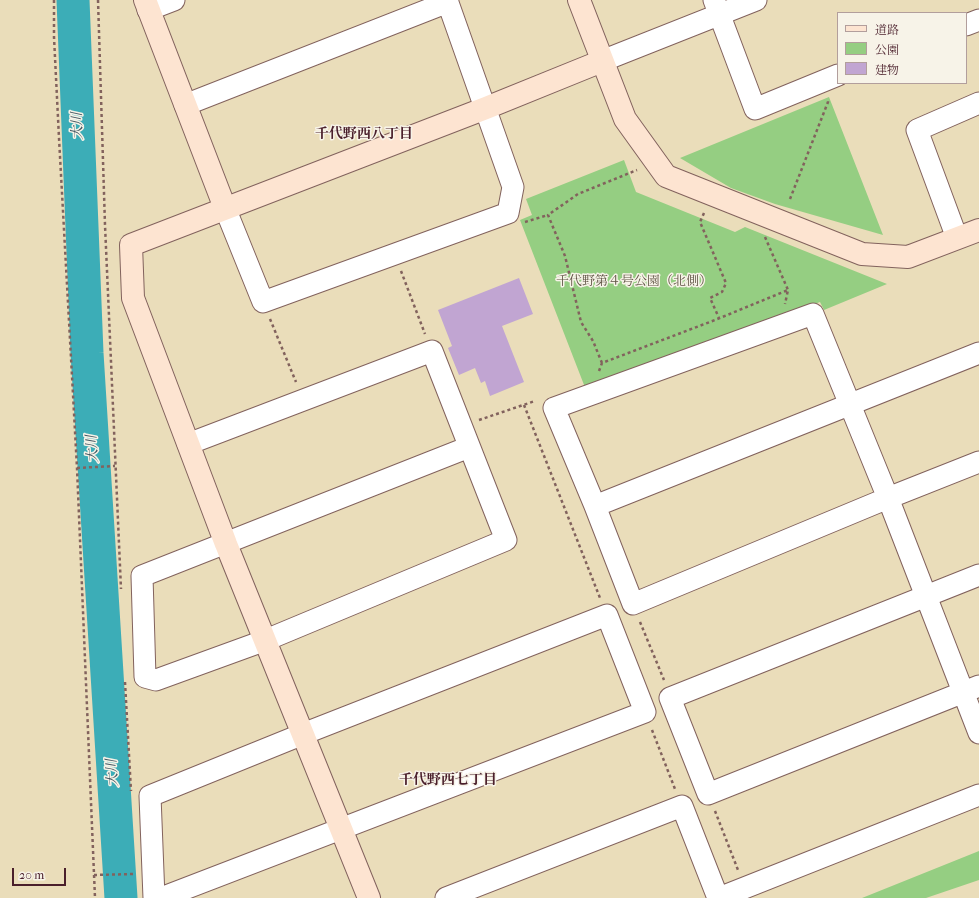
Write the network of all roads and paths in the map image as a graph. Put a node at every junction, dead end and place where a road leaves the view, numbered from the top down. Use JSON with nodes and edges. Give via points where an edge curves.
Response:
{"nodes":[{"id":1,"x":54,"y":0,"type":"edge"},
{"id":2,"x":98,"y":0,"type":"edge"},
{"id":3,"x":174,"y":0,"type":"edge"},
{"id":4,"x":579,"y":0,"type":"edge"},
{"id":5,"x":756,"y":0,"type":"edge"},
{"id":6,"x":448,"y":1,"type":"edge"},
{"id":7,"x":146,"y":5,"type":"edge"},
{"id":8,"x":717,"y":8,"type":"edge"},
{"id":9,"x":979,"y":20,"type":"edge"},
{"id":10,"x":967,"y":25,"type":"edge"},
{"id":11,"x":602,"y":62,"type":"junction"},
{"id":12,"x":834,"y":77,"type":"edge"},
{"id":13,"x":979,"y":103,"type":"edge"},
{"id":14,"x":185,"y":105,"type":"junction"},
{"id":15,"x":486,"y":108,"type":"junction"},
{"id":16,"x":657,"y":162,"type":"junction"},
{"id":17,"x":790,"y":199,"type":"dead end"},
{"id":18,"x":225,"y":208,"type":"junction"},
{"id":19,"x":704,"y":213,"type":"dead end"},
{"id":20,"x":770,"y":217,"type":"junction"},
{"id":21,"x":979,"y":230,"type":"edge"},
{"id":22,"x":957,"y":238,"type":"junction"},
{"id":23,"x":395,"y":254,"type":"junction"},
{"id":24,"x":788,"y":290,"type":"junction"},
{"id":25,"x":263,"y":302,"type":"junction"},
{"id":26,"x":719,"y":318,"type":"junction"},
{"id":27,"x":780,"y":326,"type":"junction"},
{"id":28,"x":432,"y":351,"type":"junction"},
{"id":29,"x":979,"y":353,"type":"edge"},
{"id":30,"x":602,"y":363,"type":"junction"},
{"id":31,"x":593,"y":374,"type":"dead end"},
{"id":32,"x":304,"y":400,"type":"junction"},
{"id":33,"x":541,"y":400,"type":"dead end"},
{"id":34,"x":850,"y":404,"type":"junction"},
{"id":35,"x":524,"y":405,"type":"junction"},
{"id":36,"x":462,"y":426,"type":"junction"},
{"id":37,"x":188,"y":444,"type":"junction"},
{"id":38,"x":469,"y":448,"type":"junction"},
{"id":39,"x":979,"y":462,"type":"edge"},
{"id":40,"x":115,"y":466,"type":"junction"},
{"id":41,"x":78,"y":468,"type":"junction"},
{"id":42,"x":888,"y":498,"type":"junction"},
{"id":43,"x":594,"y":506,"type":"junction"},
{"id":44,"x":226,"y":544,"type":"junction"},
{"id":45,"x":979,"y":575,"type":"edge"},
{"id":46,"x":121,"y":595,"type":"dead end"},
{"id":47,"x":925,"y":596,"type":"junction"},
{"id":48,"x":633,"y":604,"type":"junction"},
{"id":49,"x":607,"y":615,"type":"junction"},
{"id":50,"x":266,"y":640,"type":"junction"},
{"id":51,"x":125,"y":682,"type":"dead end"},
{"id":52,"x":971,"y":689,"type":"edge"},
{"id":53,"x":670,"y":698,"type":"junction"},
{"id":54,"x":645,"y":712,"type":"junction"},
{"id":55,"x":979,"y":733,"type":"edge"},
{"id":56,"x":303,"y":734,"type":"junction"},
{"id":57,"x":708,"y":794,"type":"junction"},
{"id":58,"x":979,"y":795,"type":"edge"},
{"id":59,"x":131,"y":798,"type":"dead end"},
{"id":60,"x":682,"y":806,"type":"junction"},
{"id":61,"x":342,"y":828,"type":"junction"},
{"id":62,"x":134,"y":867,"type":"dead end"},
{"id":63,"x":95,"y":875,"type":"junction"},
{"id":64,"x":744,"y":888,"type":"junction"},
{"id":65,"x":95,"y":898,"type":"edge"},
{"id":66,"x":154,"y":898,"type":"edge"},
{"id":67,"x":161,"y":898,"type":"edge"},
{"id":68,"x":369,"y":898,"type":"edge"},
{"id":69,"x":446,"y":898,"type":"edge"},
{"id":70,"x":719,"y":898,"type":"edge"}],
"edges":[{"from":1,"to":41,"type":"path","via":[[58,138]]},
{"from":2,"to":40,"type":"path"},
{"from":3,"to":7,"type":"street"},
{"from":4,"to":11,"type":"street"},
{"from":5,"to":8,"type":"street"},
{"from":6,"to":14,"type":"street"},
{"from":6,"to":15,"type":"street"},
{"from":7,"to":14,"type":"street"},
{"from":8,"to":11,"type":"street"},
{"from":8,"to":12,"type":"street","via":[[755,109]]},
{"from":9,"to":10,"type":"street"},
{"from":11,"to":15,"type":"street"},
{"from":11,"to":16,"type":"street","via":[[625,120]]},
{"from":12,"to":17,"type":"path","via":[[828,102]]},
{"from":13,"to":22,"type":"street","via":[[917,130]]},
{"from":14,"to":18,"type":"street"},
{"from":15,"to":18,"type":"street"},
{"from":15,"to":23,"type":"street","via":[[514,187],[508,213]]},
{"from":16,"to":20,"type":"street","via":[[666,176]]},
{"from":16,"to":30,"type":"path","via":[[578,194],[548,214],[565,256],[581,322]]},
{"from":18,"to":25,"type":"street"},
{"from":18,"to":37,"type":"street","via":[[131,245],[133,298]]},
{"from":19,"to":26,"type":"path","via":[[700,222],[726,283],[722,292],[710,298]]},
{"from":20,"to":22,"type":"street","via":[[862,254],[908,258]]},
{"from":20,"to":24,"type":"path","via":[[765,239]]},
{"from":21,"to":22,"type":"street"},
{"from":23,"to":25,"type":"street"},
{"from":23,"to":28,"type":"path"},
{"from":24,"to":26,"type":"path"},
{"from":24,"to":27,"type":"path"},
{"from":25,"to":32,"type":"path"},
{"from":26,"to":30,"type":"path"},
{"from":27,"to":34,"type":"street","via":[[813,314]]},
{"from":27,"to":43,"type":"street","via":[[554,408]]},
{"from":28,"to":32,"type":"street"},
{"from":28,"to":36,"type":"street"},
{"from":29,"to":34,"type":"street"},
{"from":30,"to":31,"type":"path","via":[[599,371]]},
{"from":32,"to":37,"type":"street"},
{"from":33,"to":35,"type":"path"},
{"from":34,"to":42,"type":"street"},
{"from":34,"to":43,"type":"street"},
{"from":35,"to":36,"type":"path"},
{"from":35,"to":49,"type":"path"},
{"from":36,"to":38,"type":"street"},
{"from":37,"to":44,"type":"street"},
{"from":38,"to":44,"type":"street"},
{"from":38,"to":50,"type":"street","via":[[506,540]]},
{"from":39,"to":42,"type":"street"},
{"from":40,"to":41,"type":"path"},
{"from":40,"to":46,"type":"path"},
{"from":41,"to":63,"type":"path"},
{"from":42,"to":47,"type":"street"},
{"from":42,"to":48,"type":"street"},
{"from":43,"to":48,"type":"street"},
{"from":44,"to":50,"type":"street"},
{"from":44,"to":50,"type":"street","via":[[142,576],[145,677],[156,680]]},
{"from":45,"to":47,"type":"street"},
{"from":47,"to":52,"type":"street"},
{"from":47,"to":53,"type":"street"},
{"from":48,"to":53,"type":"path"},
{"from":49,"to":54,"type":"street"},
{"from":49,"to":56,"type":"street"},
{"from":50,"to":56,"type":"street"},
{"from":51,"to":59,"type":"path"},
{"from":52,"to":55,"type":"street"},
{"from":52,"to":57,"type":"street"},
{"from":53,"to":57,"type":"street"},
{"from":54,"to":60,"type":"path"},
{"from":54,"to":61,"type":"street"},
{"from":56,"to":61,"type":"street"},
{"from":56,"to":66,"type":"street","via":[[150,796]]},
{"from":57,"to":64,"type":"path"},
{"from":58,"to":64,"type":"street"},
{"from":60,"to":69,"type":"street"},
{"from":60,"to":70,"type":"street"},
{"from":61,"to":67,"type":"street"},
{"from":61,"to":68,"type":"street"},
{"from":62,"to":63,"type":"path","via":[[134,874]]},
{"from":63,"to":65,"type":"path"},
{"from":64,"to":70,"type":"street"}]}
